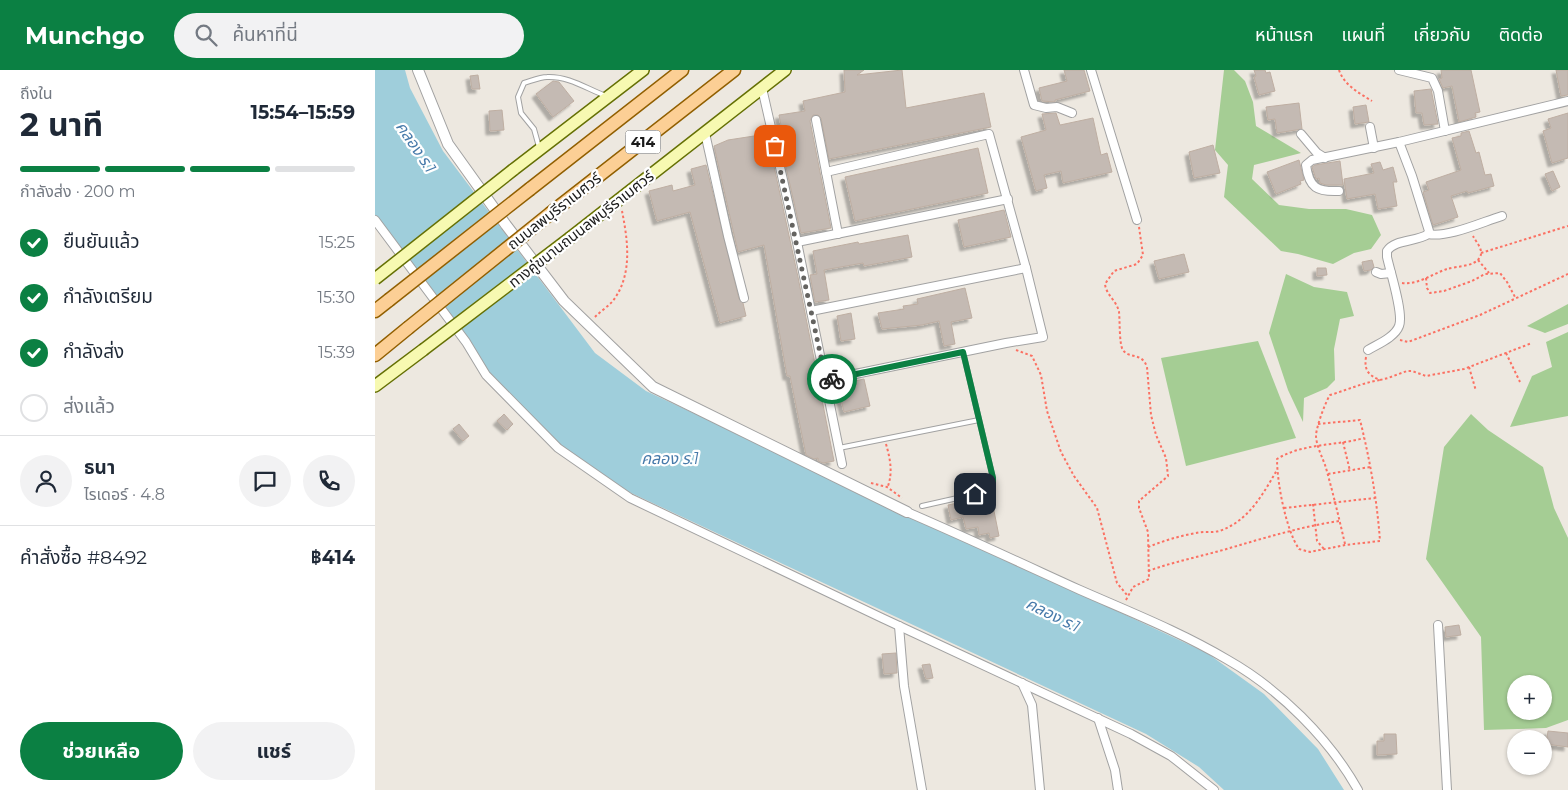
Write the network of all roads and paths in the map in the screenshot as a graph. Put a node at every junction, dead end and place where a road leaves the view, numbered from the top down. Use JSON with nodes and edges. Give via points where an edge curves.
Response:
{"nodes":[{"id":1,"x":418,"y":70,"type":"edge"},
{"id":2,"x":643,"y":70,"type":"edge"},
{"id":3,"x":682,"y":70,"type":"edge"},
{"id":4,"x":735,"y":70,"type":"edge"},
{"id":5,"x":785,"y":70,"type":"edge"},
{"id":6,"x":1024,"y":70,"type":"edge"},
{"id":7,"x":1091,"y":70,"type":"edge"},
{"id":8,"x":1339,"y":70,"type":"edge"},
{"id":9,"x":1399,"y":70,"type":"edge"},
{"id":10,"x":761,"y":88,"type":"junction"},
{"id":11,"x":609,"y":97,"type":"junction"},
{"id":12,"x":1372,"y":101,"type":"dead end"},
{"id":13,"x":1568,"y":101,"type":"edge"},
{"id":14,"x":1072,"y":113,"type":"dead end"},
{"id":15,"x":816,"y":120,"type":"dead end"},
{"id":16,"x":1370,"y":127,"type":"dead end"},
{"id":17,"x":1445,"y":131,"type":"junction"},
{"id":18,"x":705,"y":133,"type":"junction"},
{"id":19,"x":1301,"y":134,"type":"dead end"},
{"id":20,"x":1399,"y":142,"type":"junction"},
{"id":21,"x":1374,"y":148,"type":"junction"},
{"id":22,"x":540,"y":149,"type":"junction"},
{"id":23,"x":1325,"y":158,"type":"junction"},
{"id":24,"x":826,"y":172,"type":"junction"},
{"id":25,"x":1339,"y":191,"type":"dead end"},
{"id":26,"x":619,"y":199,"type":"junction"},
{"id":27,"x":1008,"y":199,"type":"junction"},
{"id":28,"x":1502,"y":216,"type":"dead end"},
{"id":29,"x":375,"y":220,"type":"edge"},
{"id":30,"x":1137,"y":220,"type":"joint"},
{"id":31,"x":1568,"y":226,"type":"edge"},
{"id":32,"x":1468,"y":227,"type":"junction"},
{"id":33,"x":838,"y":234,"type":"junction"},
{"id":34,"x":1428,"y":234,"type":"junction"},
{"id":35,"x":797,"y":242,"type":"junction"},
{"id":36,"x":1481,"y":253,"type":"junction"},
{"id":37,"x":1478,"y":260,"type":"junction"},
{"id":38,"x":1026,"y":268,"type":"junction"},
{"id":39,"x":1376,"y":272,"type":"dead end"},
{"id":40,"x":1489,"y":274,"type":"junction"},
{"id":41,"x":1568,"y":274,"type":"edge"},
{"id":42,"x":1392,"y":276,"type":"junction"},
{"id":43,"x":1426,"y":278,"type":"junction"},
{"id":44,"x":375,"y":279,"type":"edge"},
{"id":45,"x":744,"y":298,"type":"dead end"},
{"id":46,"x":1515,"y":298,"type":"junction"},
{"id":47,"x":375,"y":311,"type":"edge"},
{"id":48,"x":811,"y":311,"type":"junction"},
{"id":49,"x":588,"y":324,"type":"junction"},
{"id":50,"x":1388,"y":337,"type":"junction"},
{"id":51,"x":1006,"y":343,"type":"junction"},
{"id":52,"x":1532,"y":343,"type":"dead end"},
{"id":53,"x":1368,"y":350,"type":"joint"},
{"id":54,"x":963,"y":352,"type":"junction"},
{"id":55,"x":1507,"y":352,"type":"junction"},
{"id":56,"x":375,"y":355,"type":"edge"},
{"id":57,"x":1469,"y":367,"type":"junction"},
{"id":58,"x":826,"y":380,"type":"junction"},
{"id":59,"x":1379,"y":380,"type":"junction"},
{"id":60,"x":1520,"y":382,"type":"dead end"},
{"id":61,"x":375,"y":386,"type":"edge"},
{"id":62,"x":1475,"y":391,"type":"dead end"},
{"id":63,"x":979,"y":420,"type":"junction"},
{"id":64,"x":1319,"y":424,"type":"junction"},
{"id":65,"x":1364,"y":438,"type":"junction"},
{"id":66,"x":885,"y":439,"type":"junction"},
{"id":67,"x":1343,"y":442,"type":"junction"},
{"id":68,"x":1319,"y":446,"type":"junction"},
{"id":69,"x":839,"y":448,"type":"junction"},
{"id":70,"x":842,"y":464,"type":"dead end"},
{"id":71,"x":1370,"y":467,"type":"junction"},
{"id":72,"x":1277,"y":470,"type":"junction"},
{"id":73,"x":1350,"y":471,"type":"junction"},
{"id":74,"x":1328,"y":474,"type":"junction"},
{"id":75,"x":887,"y":487,"type":"dead end"},
{"id":76,"x":1375,"y":498,"type":"junction"},
{"id":77,"x":1335,"y":503,"type":"junction"},
{"id":78,"x":1313,"y":504,"type":"junction"},
{"id":79,"x":923,"y":506,"type":"dead end"},
{"id":80,"x":1284,"y":508,"type":"junction"},
{"id":81,"x":907,"y":512,"type":"joint"},
{"id":82,"x":1339,"y":521,"type":"junction"},
{"id":83,"x":1314,"y":525,"type":"junction"},
{"id":84,"x":1290,"y":531,"type":"junction"},
{"id":85,"x":1345,"y":545,"type":"junction"},
{"id":86,"x":1147,"y":548,"type":"junction"},
{"id":87,"x":1324,"y":550,"type":"junction"},
{"id":88,"x":1149,"y":572,"type":"junction"},
{"id":89,"x":1127,"y":596,"type":"junction"},
{"id":90,"x":1123,"y":609,"type":"junction"},
{"id":91,"x":1438,"y":625,"type":"dead end"},
{"id":92,"x":899,"y":626,"type":"junction"},
{"id":93,"x":1022,"y":683,"type":"junction"},
{"id":94,"x":1098,"y":718,"type":"junction"},
{"id":95,"x":923,"y":790,"type":"edge"},
{"id":96,"x":1040,"y":790,"type":"edge"},
{"id":97,"x":1118,"y":790,"type":"edge"},
{"id":98,"x":1214,"y":790,"type":"edge"},
{"id":99,"x":1358,"y":790,"type":"edge"},
{"id":100,"x":1447,"y":790,"type":"edge"}],
"edges":[{"from":1,"to":49,"type":"street","via":[[448,144],[565,301]]},
{"from":2,"to":11,"type":"main road"},
{"from":3,"to":47,"type":"main road","number":"414","bridge":true},
{"from":4,"to":56,"type":"main road","name":"ถนนลพบุรีราเมศวร์","number":"414","bridge":true},
{"from":5,"to":10,"type":"main road","name":"ทางคู่ขนานถนนลพบุรีราเมศวร์","number":"414"},
{"from":6,"to":14,"type":"street","via":[[1034,105],[1057,106]]},
{"from":7,"to":30,"type":"street"},
{"from":8,"to":12,"type":"path","via":[[1347,83]]},
{"from":9,"to":17,"type":"street","via":[[1432,78],[1438,91]]},
{"from":10,"to":18,"type":"main road","name":"ทางคู่ขนานถนนลพบุรีราเมศวร์","number":"414"},
{"from":10,"to":35,"type":"street"},
{"from":11,"to":22,"type":"main road"},
{"from":11,"to":22,"type":"lane","via":[[569,79],[546,77],[524,82],[517,97],[521,113],[534,129]]},
{"from":13,"to":17,"type":"street"},
{"from":15,"to":24,"type":"street"},
{"from":16,"to":21,"type":"street"},
{"from":17,"to":20,"type":"street"},
{"from":18,"to":26,"type":"main road","name":"ทางคู่ขนานถนนลพบุรีราเมศวร์","number":"414"},
{"from":18,"to":45,"type":"street"},
{"from":19,"to":23,"type":"street"},
{"from":20,"to":21,"type":"street"},
{"from":20,"to":34,"type":"street","via":[[1429,227]]},
{"from":21,"to":23,"type":"street"},
{"from":22,"to":44,"type":"main road","bridge":true},
{"from":23,"to":25,"type":"street","via":[[1312,160],[1306,165],[1311,185],[1317,190]]},
{"from":24,"to":27,"type":"street","via":[[989,134]]},
{"from":24,"to":33,"type":"street"},
{"from":26,"to":49,"type":"path","via":[[626,231],[626,272],[611,302]]},
{"from":26,"to":61,"type":"main road","name":"ทางคู่ขนานถนนลพบุรีราเมศวร์","number":"414","bridge":true},
{"from":27,"to":33,"type":"street"},
{"from":27,"to":38,"type":"street"},
{"from":28,"to":32,"type":"street"},
{"from":29,"to":92,"type":"street","via":[[466,342],[486,375],[558,448],[630,498]]},
{"from":30,"to":86,"type":"path","via":[[1143,255],[1137,264],[1114,271],[1105,289],[1119,309],[1121,348],[1140,358],[1147,367],[1151,415],[1166,458],[1168,476],[1139,501],[1147,532]]},
{"from":31,"to":36,"type":"path"},
{"from":32,"to":34,"type":"street","via":[[1435,236]]},
{"from":32,"to":36,"type":"path"},
{"from":33,"to":35,"type":"street"},
{"from":34,"to":42,"type":"street","via":[[1389,248],[1387,257]]},
{"from":35,"to":48,"type":"street"},
{"from":36,"to":37,"type":"path"},
{"from":37,"to":40,"type":"path"},
{"from":37,"to":43,"type":"path"},
{"from":38,"to":48,"type":"street"},
{"from":38,"to":51,"type":"street","via":[[1043,337]]},
{"from":39,"to":42,"type":"street"},
{"from":40,"to":43,"type":"path","via":[[1437,293],[1430,293]]},
{"from":40,"to":46,"type":"path","via":[[1500,274]]},
{"from":41,"to":46,"type":"path"},
{"from":42,"to":43,"type":"path","via":[[1399,283],[1406,284]]},
{"from":42,"to":50,"type":"street","via":[[1401,317],[1399,327]]},
{"from":46,"to":50,"type":"path","via":[[1408,342]]},
{"from":48,"to":58,"type":"street"},
{"from":49,"to":81,"type":"street","via":[[653,387]]},
{"from":50,"to":53,"type":"street"},
{"from":51,"to":54,"type":"street"},
{"from":51,"to":89,"type":"path","via":[[1032,356],[1041,375],[1047,411],[1061,452],[1097,508],[1117,583]]},
{"from":52,"to":55,"type":"path"},
{"from":53,"to":59,"type":"path","via":[[1366,370]]},
{"from":54,"to":58,"type":"street"},
{"from":54,"to":63,"type":"lane"},
{"from":55,"to":57,"type":"path"},
{"from":55,"to":60,"type":"path"},
{"from":57,"to":59,"type":"path","via":[[1426,376],[1412,370]]},
{"from":57,"to":62,"type":"path"},
{"from":58,"to":69,"type":"street"},
{"from":59,"to":64,"type":"path","via":[[1330,395]]},
{"from":63,"to":66,"type":"lane"},
{"from":63,"to":79,"type":"lane","via":[[993,490]]},
{"from":64,"to":65,"type":"path","via":[[1360,420]]},
{"from":64,"to":68,"type":"path","via":[[1316,437]]},
{"from":65,"to":67,"type":"path"},
{"from":65,"to":71,"type":"path"},
{"from":66,"to":69,"type":"lane"},
{"from":66,"to":75,"type":"path","via":[[891,477]]},
{"from":67,"to":68,"type":"path"},
{"from":67,"to":73,"type":"path"},
{"from":68,"to":72,"type":"path","via":[[1287,453],[1277,459]]},
{"from":68,"to":74,"type":"path"},
{"from":69,"to":70,"type":"street"},
{"from":71,"to":73,"type":"path"},
{"from":71,"to":76,"type":"path"},
{"from":72,"to":80,"type":"path"},
{"from":72,"to":86,"type":"path","via":[[1256,505],[1237,522],[1219,531],[1179,537]]},
{"from":73,"to":74,"type":"path"},
{"from":74,"to":77,"type":"path"},
{"from":76,"to":77,"type":"path"},
{"from":76,"to":85,"type":"path","via":[[1380,540]]},
{"from":77,"to":78,"type":"path"},
{"from":77,"to":82,"type":"path"},
{"from":78,"to":80,"type":"path"},
{"from":78,"to":83,"type":"path"},
{"from":80,"to":84,"type":"path"},
{"from":81,"to":90,"type":"street"},
{"from":82,"to":83,"type":"path"},
{"from":82,"to":85,"type":"path"},
{"from":83,"to":84,"type":"path"},
{"from":83,"to":87,"type":"path","via":[[1317,541]]},
{"from":84,"to":87,"type":"path","via":[[1299,549],[1310,552]]},
{"from":84,"to":88,"type":"path","via":[[1170,563]]},
{"from":85,"to":87,"type":"path"},
{"from":86,"to":88,"type":"path"},
{"from":88,"to":89,"type":"path","via":[[1149,579],[1133,586]]},
{"from":89,"to":90,"type":"path"},
{"from":90,"to":99,"type":"street","via":[[1229,660],[1269,688],[1319,737],[1349,773]]},
{"from":91,"to":100,"type":"street"},
{"from":92,"to":93,"type":"street"},
{"from":92,"to":95,"type":"street","via":[[904,686]]},
{"from":93,"to":94,"type":"street"},
{"from":93,"to":96,"type":"street","via":[[1032,705]]},
{"from":94,"to":97,"type":"street"},
{"from":94,"to":98,"type":"street","via":[[1171,756]]}]}
